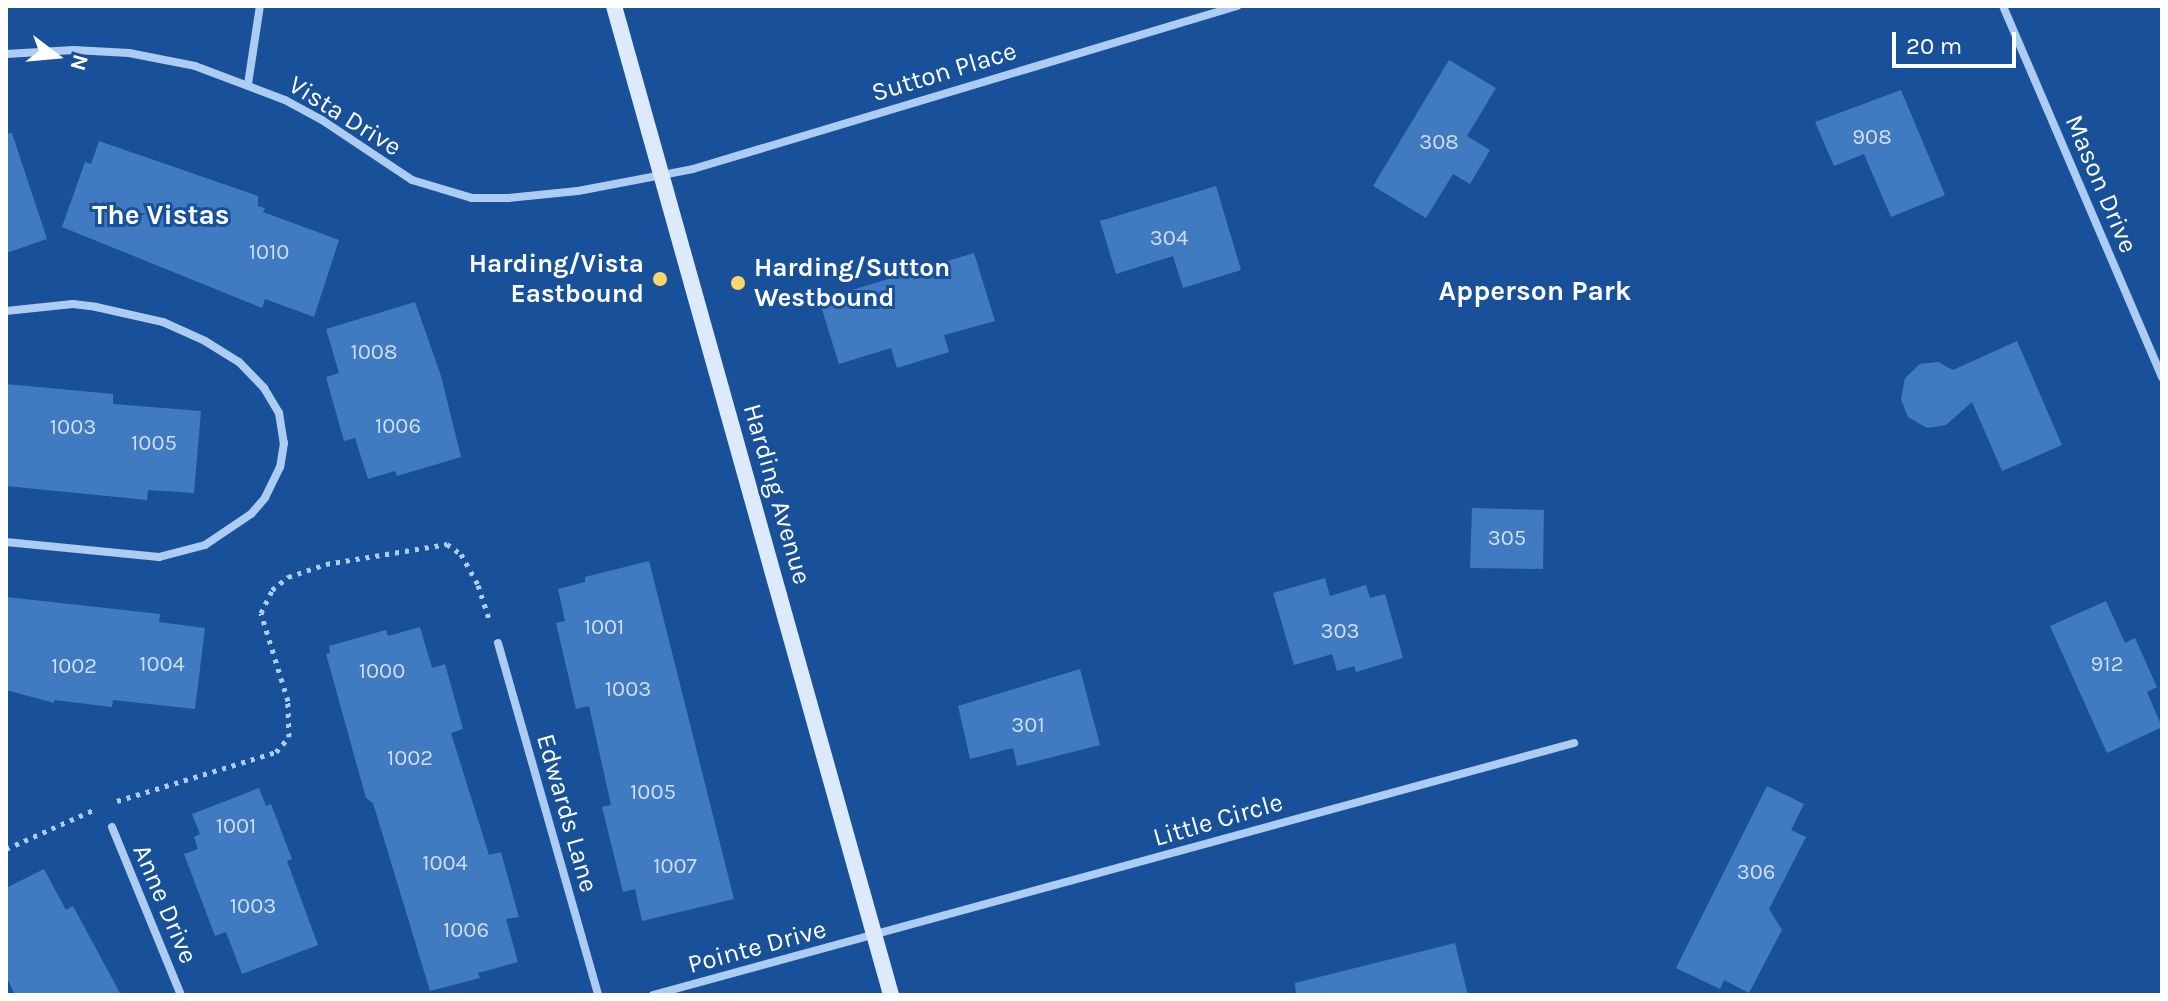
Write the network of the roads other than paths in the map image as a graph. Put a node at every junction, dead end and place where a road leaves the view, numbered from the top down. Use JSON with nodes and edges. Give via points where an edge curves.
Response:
{"nodes":[{"id":1,"x":260,"y":6,"type":"edge"},
{"id":2,"x":614,"y":6,"type":"edge"},
{"id":3,"x":1237,"y":6,"type":"edge"},
{"id":4,"x":2003,"y":6,"type":"edge"},
{"id":5,"x":6,"y":54,"type":"edge"},
{"id":6,"x":248,"y":84,"type":"junction"},
{"id":7,"x":662,"y":176,"type":"junction"},
{"id":8,"x":6,"y":311,"type":"edge"},
{"id":9,"x":2162,"y":377,"type":"edge"},
{"id":10,"x":6,"y":542,"type":"edge"},
{"id":11,"x":498,"y":643,"type":"road end"},
{"id":12,"x":1574,"y":743,"type":"dead end"},
{"id":13,"x":112,"y":827,"type":"dead end"},
{"id":14,"x":872,"y":937,"type":"junction"},
{"id":15,"x":181,"y":995,"type":"edge"},
{"id":16,"x":598,"y":995,"type":"edge"},
{"id":17,"x":653,"y":995,"type":"edge"},
{"id":18,"x":891,"y":995,"type":"edge"}],
"edges":[{"from":1,"to":6,"type":"street"},
{"from":2,"to":7,"type":"main road","name":"Harding Avenue"},
{"from":3,"to":7,"type":"street","name":"Sutton Place"},
{"from":4,"to":9,"type":"street","name":"Mason Drive"},
{"from":5,"to":6,"type":"street","name":"Vista Drive","via":[[129,53],[195,66]]},
{"from":6,"to":7,"type":"street","name":"Vista Drive","via":[[322,120],[412,180],[472,198],[578,191]]},
{"from":7,"to":14,"type":"main road","name":"Harding Avenue"},
{"from":8,"to":10,"type":"street","via":[[73,304],[96,307],[163,322],[205,341],[239,362],[264,388],[279,413],[284,443],[280,467],[265,498],[205,545],[159,557]]},
{"from":11,"to":16,"type":"street","name":"Edwards Lane"},
{"from":12,"to":14,"type":"street","name":"Little Circle"},
{"from":13,"to":15,"type":"street","name":"Anne Drive"},
{"from":14,"to":17,"type":"street","name":"Pointe Drive"},
{"from":14,"to":18,"type":"main road","name":"Harding Avenue"}]}
